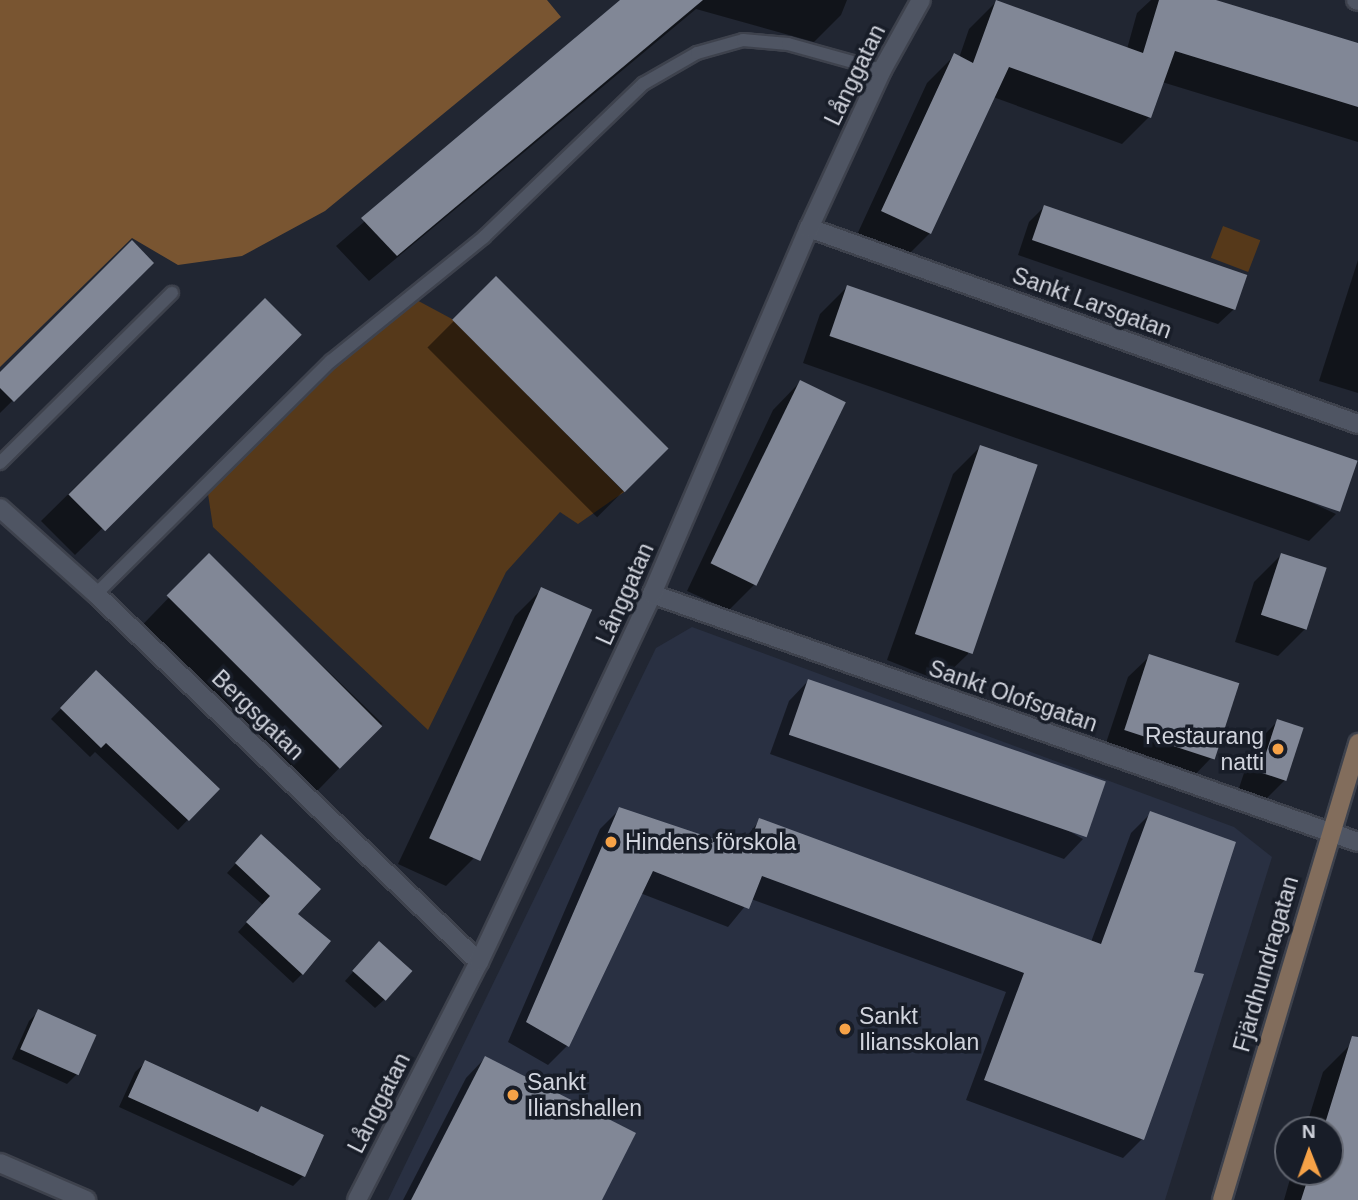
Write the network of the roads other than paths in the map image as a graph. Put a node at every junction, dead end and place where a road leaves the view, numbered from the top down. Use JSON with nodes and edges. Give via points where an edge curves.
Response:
{"nodes":[{"id":1,"x":921,"y":0,"type":"edge"},
{"id":2,"x":882,"y":70,"type":"junction"},
{"id":3,"x":810,"y":228,"type":"junction"},
{"id":4,"x":172,"y":293,"type":"dead end"},
{"id":5,"x":1358,"y":424,"type":"edge"},
{"id":6,"x":0,"y":463,"type":"edge"},
{"id":7,"x":0,"y":508,"type":"edge"},
{"id":8,"x":96,"y":594,"type":"junction"},
{"id":9,"x":652,"y":594,"type":"junction"},
{"id":10,"x":1358,"y":743,"type":"edge"},
{"id":11,"x":1331,"y":833,"type":"junction"},
{"id":12,"x":1358,"y":842,"type":"edge"},
{"id":13,"x":479,"y":962,"type":"junction"},
{"id":14,"x":0,"y":1163,"type":"edge"},
{"id":15,"x":86,"y":1200,"type":"edge"},
{"id":16,"x":357,"y":1200,"type":"edge"},
{"id":17,"x":1222,"y":1200,"type":"edge"}],
"edges":[{"from":1,"to":2,"type":"street","name":"Långgatan"},
{"from":2,"to":3,"type":"street","name":"Långgatan"},
{"from":2,"to":8,"type":"lane","via":[[788,44],[743,40],[697,53],[643,84],[484,237],[331,361]]},
{"from":3,"to":5,"type":"street","name":"Sankt Larsgatan"},
{"from":3,"to":9,"type":"street","name":"Långgatan"},
{"from":4,"to":6,"type":"lane"},
{"from":7,"to":8,"type":"street","name":"Bergsgatan"},
{"from":8,"to":13,"type":"street","name":"Bergsgatan"},
{"from":9,"to":11,"type":"street","name":"Sankt Olofsgatan"},
{"from":9,"to":13,"type":"street","name":"Långgatan"},
{"from":10,"to":11,"type":"main road","name":"Fjärdhundragatan"},
{"from":11,"to":12,"type":"street","name":"Sankt Olofsgatan"},
{"from":11,"to":17,"type":"main road","name":"Fjärdhundragatan"},
{"from":13,"to":16,"type":"street","name":"Långgatan"},
{"from":14,"to":15,"type":"street"}]}
